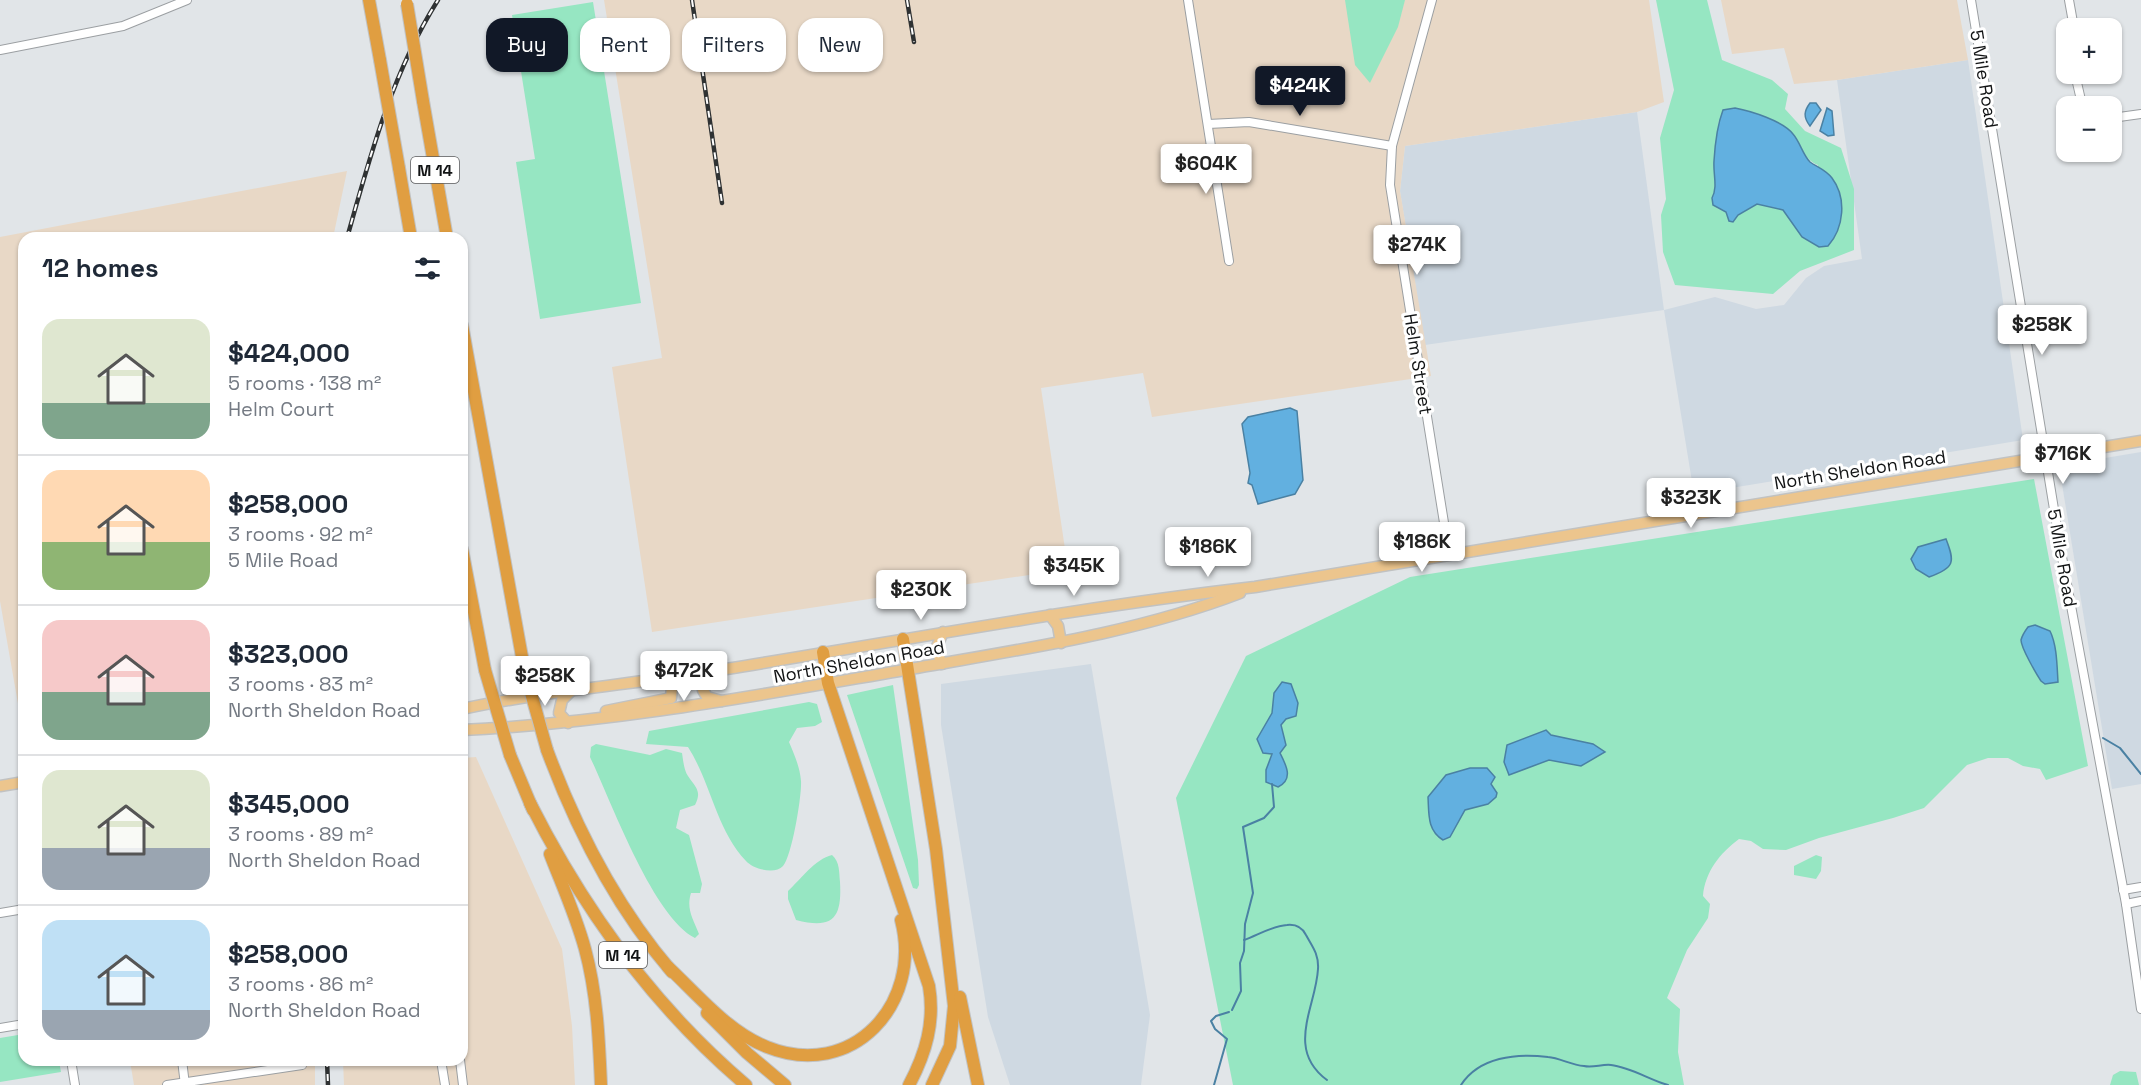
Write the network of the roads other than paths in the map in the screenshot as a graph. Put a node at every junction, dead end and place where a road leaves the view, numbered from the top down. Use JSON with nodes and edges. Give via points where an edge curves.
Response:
{"nodes":[{"id":1,"x":187,"y":0,"type":"edge"},
{"id":2,"x":369,"y":0,"type":"edge"},
{"id":3,"x":1188,"y":0,"type":"edge"},
{"id":4,"x":1432,"y":0,"type":"edge"},
{"id":5,"x":1971,"y":0,"type":"edge"},
{"id":6,"x":2069,"y":0,"type":"edge"},
{"id":7,"x":407,"y":2,"type":"edge"},
{"id":8,"x":2072,"y":18,"type":"edge"},
{"id":9,"x":0,"y":50,"type":"edge"},
{"id":10,"x":2141,"y":114,"type":"edge"},
{"id":11,"x":2122,"y":117,"type":"edge"},
{"id":12,"x":1208,"y":124,"type":"junction"},
{"id":13,"x":1392,"y":146,"type":"junction"},
{"id":14,"x":410,"y":232,"type":"edge"},
{"id":15,"x":446,"y":232,"type":"edge"},
{"id":16,"x":1229,"y":261,"type":"dead end"},
{"id":17,"x":468,"y":358,"type":"edge"},
{"id":18,"x":2141,"y":441,"type":"edge"},
{"id":19,"x":2045,"y":456,"type":"junction"},
{"id":20,"x":1449,"y":554,"type":"junction"},
{"id":21,"x":468,"y":581,"type":"edge"},
{"id":22,"x":1255,"y":587,"type":"junction"},
{"id":23,"x":1050,"y":615,"type":"junction"},
{"id":24,"x":944,"y":632,"type":"junction"},
{"id":25,"x":903,"y":639,"type":"junction"},
{"id":26,"x":1061,"y":643,"type":"junction"},
{"id":27,"x":823,"y":652,"type":"junction"},
{"id":28,"x":942,"y":664,"type":"junction"},
{"id":29,"x":908,"y":669,"type":"junction"},
{"id":30,"x":723,"y":670,"type":"junction"},
{"id":31,"x":666,"y":676,"type":"junction"},
{"id":32,"x":828,"y":683,"type":"junction"},
{"id":33,"x":572,"y":690,"type":"junction"},
{"id":34,"x":729,"y":702,"type":"junction"},
{"id":35,"x":468,"y":708,"type":"edge"},
{"id":36,"x":589,"y":720,"type":"junction"},
{"id":37,"x":568,"y":723,"type":"junction"},
{"id":38,"x":468,"y":730,"type":"edge"},
{"id":39,"x":18,"y":783,"type":"edge"},
{"id":40,"x":0,"y":786,"type":"edge"},
{"id":41,"x":530,"y":803,"type":"junction"},
{"id":42,"x":884,"y":849,"type":"junction"},
{"id":43,"x":2141,"y":887,"type":"edge"},
{"id":44,"x":2123,"y":890,"type":"junction"},
{"id":45,"x":2141,"y":901,"type":"edge"},
{"id":46,"x":2126,"y":904,"type":"junction"},
{"id":47,"x":943,"y":905,"type":"junction"},
{"id":48,"x":18,"y":910,"type":"edge"},
{"id":49,"x":0,"y":913,"type":"edge"},
{"id":50,"x":668,"y":967,"type":"junction"},
{"id":51,"x":2141,"y":1009,"type":"edge"},
{"id":52,"x":18,"y":1025,"type":"edge"},
{"id":53,"x":0,"y":1028,"type":"edge"},
{"id":54,"x":72,"y":1066,"type":"edge"},
{"id":55,"x":183,"y":1066,"type":"edge"},
{"id":56,"x":296,"y":1066,"type":"edge"},
{"id":57,"x":442,"y":1066,"type":"edge"},
{"id":58,"x":461,"y":1066,"type":"edge"},
{"id":59,"x":185,"y":1084,"type":"edge"},
{"id":60,"x":75,"y":1085,"type":"edge"},
{"id":61,"x":167,"y":1085,"type":"edge"},
{"id":62,"x":445,"y":1085,"type":"edge"},
{"id":63,"x":463,"y":1085,"type":"edge"},
{"id":64,"x":601,"y":1085,"type":"edge"},
{"id":65,"x":746,"y":1085,"type":"edge"},
{"id":66,"x":785,"y":1085,"type":"edge"},
{"id":67,"x":909,"y":1085,"type":"edge"},
{"id":68,"x":932,"y":1085,"type":"edge"},
{"id":69,"x":978,"y":1085,"type":"edge"}],
"edges":[{"from":1,"to":9,"type":"street","via":[[123,26]]},
{"from":2,"to":14,"type":"highway","number":"M 14","bridge":true},
{"from":3,"to":12,"type":"street"},
{"from":4,"to":13,"type":"street","name":"Helm Street"},
{"from":5,"to":19,"type":"street","name":"5 Mile Road"},
{"from":6,"to":8,"type":"street"},
{"from":7,"to":15,"type":"highway","number":"M 14","bridge":true},
{"from":10,"to":11,"type":"street"},
{"from":12,"to":13,"type":"street","via":[[1249,122]]},
{"from":12,"to":16,"type":"street"},
{"from":13,"to":20,"type":"street","name":"Helm Street","via":[[1391,200]]},
{"from":17,"to":50,"type":"highway","number":"M 14","bridge":true,"via":[[524,668],[547,750],[594,858]]},
{"from":18,"to":19,"type":"main road","name":"North Sheldon Road"},
{"from":19,"to":20,"type":"main road","name":"North Sheldon Road"},
{"from":19,"to":44,"type":"street","name":"5 Mile Road"},
{"from":20,"to":22,"type":"main road","name":"North Sheldon Road"},
{"from":21,"to":41,"type":"highway","number":"M 14","bridge":true,"via":[[485,670],[510,755]]},
{"from":22,"to":23,"type":"main road","name":"North Sheldon Road"},
{"from":22,"to":26,"type":"main road","name":"North Sheldon Road","via":[[1209,605]]},
{"from":23,"to":24,"type":"main road","name":"North Sheldon Road"},
{"from":23,"to":26,"type":"main road","via":[[1058,626]]},
{"from":24,"to":25,"type":"main road","name":"North Sheldon Road"},
{"from":24,"to":28,"type":"main road","via":[[936,649]]},
{"from":25,"to":27,"type":"main road","name":"North Sheldon Road"},
{"from":25,"to":29,"type":"highway"},
{"from":26,"to":28,"type":"main road","name":"North Sheldon Road"},
{"from":27,"to":30,"type":"main road","name":"North Sheldon Road"},
{"from":27,"to":32,"type":"highway"},
{"from":28,"to":29,"type":"main road","name":"North Sheldon Road"},
{"from":29,"to":32,"type":"main road","name":"North Sheldon Road"},
{"from":29,"to":47,"type":"highway"},
{"from":30,"to":31,"type":"main road","name":"North Sheldon Road"},
{"from":30,"to":34,"type":"main road","via":[[706,680],[703,690],[707,697]]},
{"from":31,"to":33,"type":"main road","name":"North Sheldon Road"},
{"from":31,"to":36,"type":"main road","via":[[673,693],[665,701],[603,712]]},
{"from":32,"to":34,"type":"main road","name":"North Sheldon Road"},
{"from":32,"to":42,"type":"highway"},
{"from":33,"to":35,"type":"main road","name":"North Sheldon Road"},
{"from":33,"to":37,"type":"main road","via":[[559,706],[559,713]]},
{"from":34,"to":36,"type":"main road","name":"North Sheldon Road"},
{"from":36,"to":37,"type":"main road","name":"North Sheldon Road"},
{"from":37,"to":38,"type":"main road","name":"North Sheldon Road"},
{"from":39,"to":40,"type":"main road"},
{"from":41,"to":64,"type":"highway","via":[[585,949],[598,1024]]},
{"from":41,"to":65,"type":"highway","number":"M 14","via":[[574,883],[617,948],[700,1044]]},
{"from":42,"to":50,"type":"highway","via":[[904,933],[905,976],[885,1016],[852,1043],[810,1055],[765,1047],[735,1028]]},
{"from":42,"to":67,"type":"highway","via":[[931,995],[927,1045]]},
{"from":43,"to":44,"type":"street"},
{"from":44,"to":46,"type":"street","name":"5 Mile Road"},
{"from":45,"to":46,"type":"street"},
{"from":46,"to":51,"type":"street","name":"5 Mile Road"},
{"from":47,"to":68,"type":"highway","via":[[954,1016],[950,1046]]},
{"from":47,"to":69,"type":"highway"},
{"from":48,"to":49,"type":"street"},
{"from":50,"to":66,"type":"highway","number":"M 14","via":[[722,1028]]},
{"from":52,"to":53,"type":"street"},
{"from":54,"to":60,"type":"street"},
{"from":55,"to":59,"type":"street"},
{"from":56,"to":59,"type":"street"},
{"from":57,"to":62,"type":"street"},
{"from":58,"to":63,"type":"street"},
{"from":59,"to":61,"type":"street"}]}
